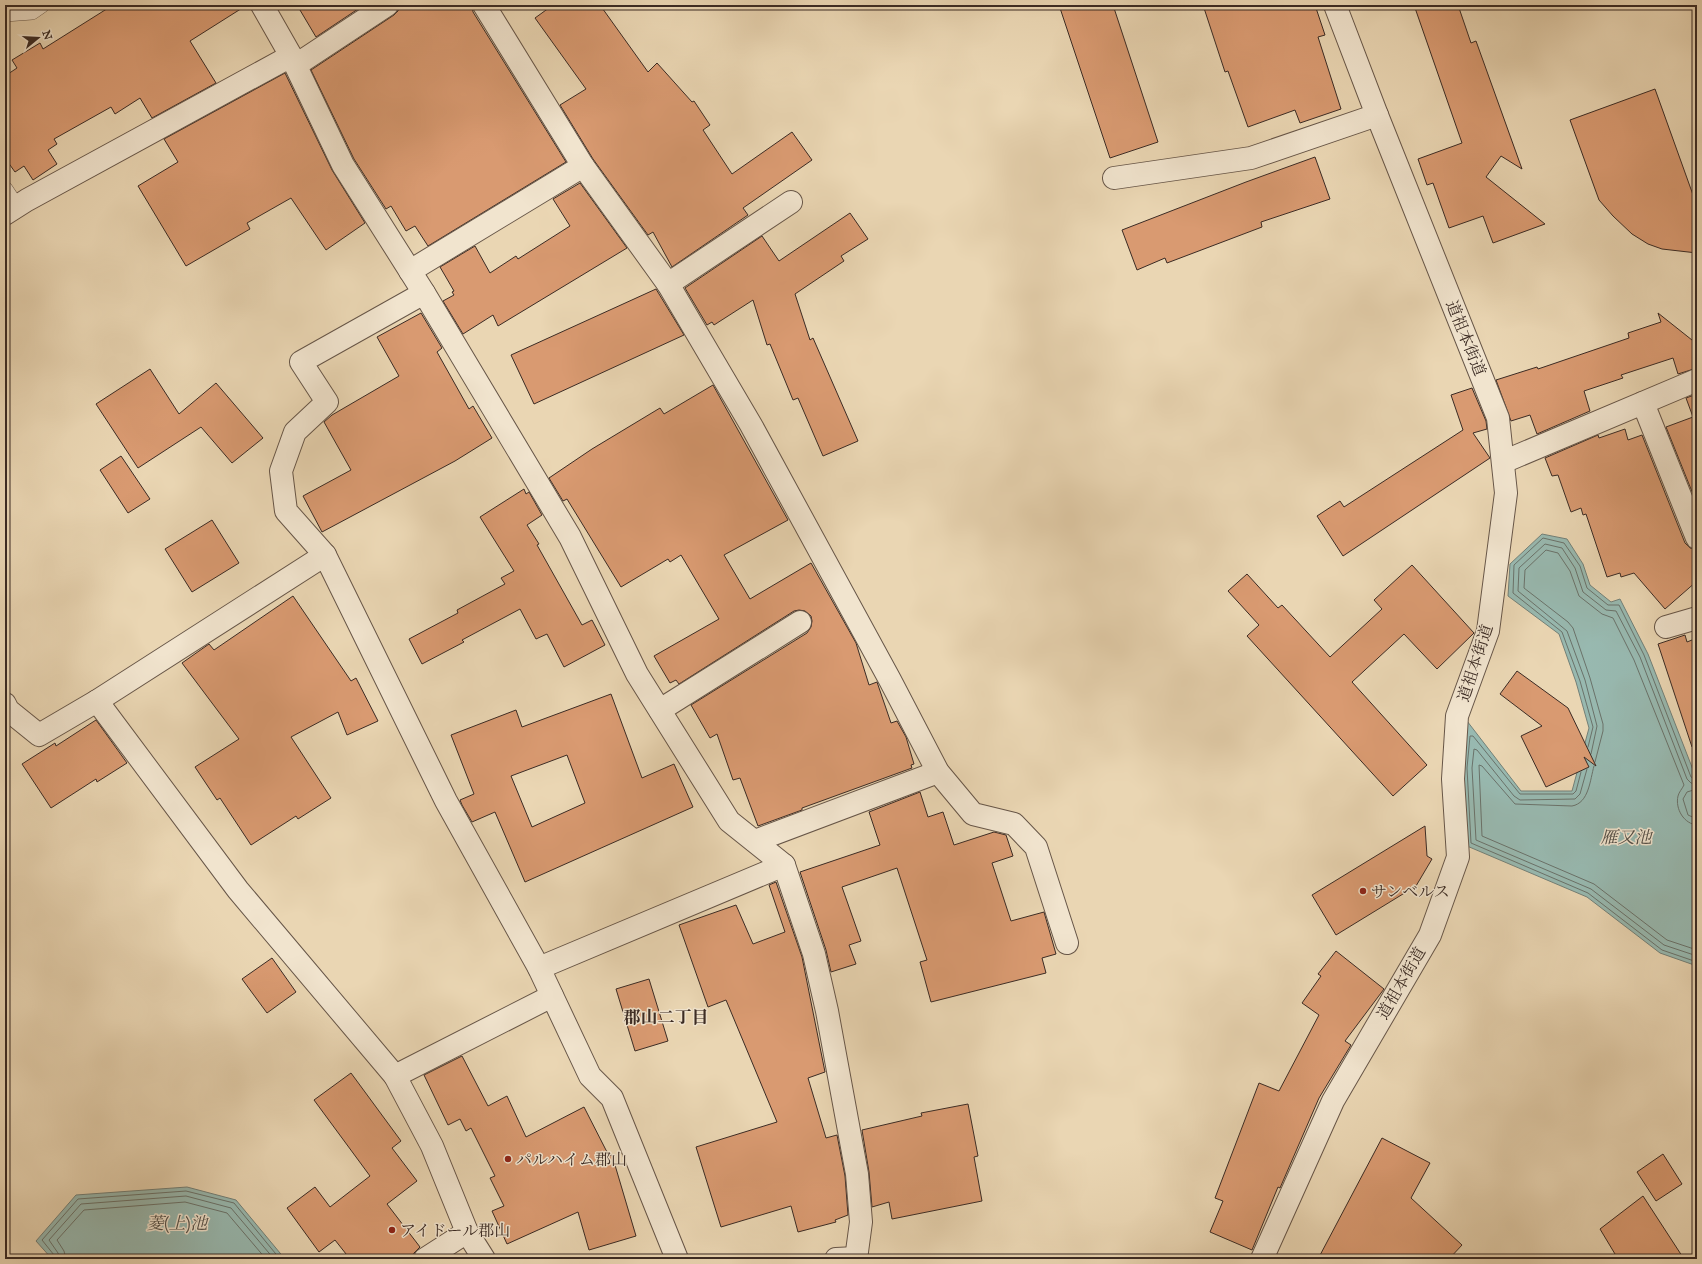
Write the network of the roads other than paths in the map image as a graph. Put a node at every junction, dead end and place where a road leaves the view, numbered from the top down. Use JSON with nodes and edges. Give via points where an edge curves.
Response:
{"nodes":[{"id":1,"x":42,"y":5,"type":"edge"},
{"id":2,"x":262,"y":5,"type":"edge"},
{"id":3,"x":387,"y":5,"type":"edge"},
{"id":4,"x":484,"y":5,"type":"edge"},
{"id":5,"x":1335,"y":5,"type":"edge"},
{"id":6,"x":5,"y":14,"type":"edge"},
{"id":7,"x":294,"y":60,"type":"junction"},
{"id":8,"x":1377,"y":116,"type":"junction"},
{"id":9,"x":583,"y":166,"type":"junction"},
{"id":10,"x":1114,"y":178,"type":"dead end"},
{"id":11,"x":5,"y":189,"type":"edge"},
{"id":12,"x":792,"y":202,"type":"dead end"},
{"id":13,"x":11,"y":211,"type":"edge"},
{"id":14,"x":410,"y":271,"type":"junction"},
{"id":15,"x":668,"y":284,"type":"junction"},
{"id":16,"x":424,"y":293,"type":"junction"},
{"id":17,"x":1697,"y":380,"type":"edge"},
{"id":18,"x":1643,"y":403,"type":"junction"},
{"id":19,"x":1503,"y":462,"type":"junction"},
{"id":20,"x":1697,"y":538,"type":"edge"},
{"id":21,"x":325,"y":556,"type":"junction"},
{"id":22,"x":1697,"y":618,"type":"edge"},
{"id":23,"x":800,"y":622,"type":"dead end"},
{"id":24,"x":1666,"y":628,"type":"dead end"},
{"id":25,"x":97,"y":701,"type":"junction"},
{"id":26,"x":5,"y":704,"type":"edge"},
{"id":27,"x":660,"y":710,"type":"junction"},
{"id":28,"x":938,"y":772,"type":"junction"},
{"id":29,"x":755,"y":841,"type":"junction"},
{"id":30,"x":784,"y":865,"type":"junction"},
{"id":31,"x":1067,"y":943,"type":"dead end"},
{"id":32,"x":539,"y":968,"type":"junction"},
{"id":33,"x":552,"y":996,"type":"junction"},
{"id":34,"x":395,"y":1076,"type":"junction"},
{"id":35,"x":467,"y":1232,"type":"junction"},
{"id":36,"x":425,"y":1259,"type":"edge"},
{"id":37,"x":484,"y":1259,"type":"edge"},
{"id":38,"x":677,"y":1259,"type":"edge"},
{"id":39,"x":849,"y":1259,"type":"edge"},
{"id":40,"x":1262,"y":1259,"type":"edge"}],
"edges":[{"from":1,"to":6,"type":"lane","via":[[32,12]]},
{"from":2,"to":7,"type":"street"},
{"from":3,"to":7,"type":"street"},
{"from":4,"to":9,"type":"street"},
{"from":5,"to":8,"type":"street","name":"道祖本街道"},
{"from":7,"to":13,"type":"street"},
{"from":7,"to":14,"type":"street","via":[[343,165]]},
{"from":8,"to":10,"type":"street","via":[[1251,158]]},
{"from":8,"to":19,"type":"street","name":"道祖本街道","via":[[1498,418]]},
{"from":9,"to":14,"type":"street"},
{"from":9,"to":15,"type":"street"},
{"from":11,"to":13,"type":"lane"},
{"from":12,"to":15,"type":"street"},
{"from":14,"to":16,"type":"street"},
{"from":15,"to":28,"type":"street","via":[[751,425]]},
{"from":16,"to":21,"type":"street","via":[[301,362],[326,402],[295,432],[281,471],[286,511]]},
{"from":16,"to":27,"type":"street","via":[[570,537],[637,674]]},
{"from":17,"to":18,"type":"street"},
{"from":18,"to":19,"type":"street"},
{"from":18,"to":20,"type":"street"},
{"from":19,"to":40,"type":"street","name":"道祖本街道","via":[[1506,493],[1488,631],[1457,716],[1453,779],[1458,857],[1430,934],[1332,1101]]},
{"from":21,"to":25,"type":"street"},
{"from":21,"to":32,"type":"street","via":[[446,802]]},
{"from":22,"to":24,"type":"street"},
{"from":23,"to":27,"type":"street"},
{"from":25,"to":26,"type":"street","via":[[39,735],[8,710]]},
{"from":25,"to":34,"type":"street","via":[[238,890]]},
{"from":27,"to":29,"type":"street","via":[[729,821]]},
{"from":28,"to":29,"type":"street"},
{"from":28,"to":31,"type":"street","via":[[973,814],[1014,824],[1036,846]]},
{"from":29,"to":30,"type":"street"},
{"from":30,"to":32,"type":"street"},
{"from":30,"to":39,"type":"street","via":[[814,954],[856,1166],[861,1222]]},
{"from":32,"to":33,"type":"street"},
{"from":33,"to":34,"type":"street"},
{"from":33,"to":38,"type":"street","via":[[590,1076],[612,1098]]},
{"from":34,"to":35,"type":"street","via":[[432,1146]]},
{"from":35,"to":36,"type":"street"},
{"from":35,"to":37,"type":"street"}]}
